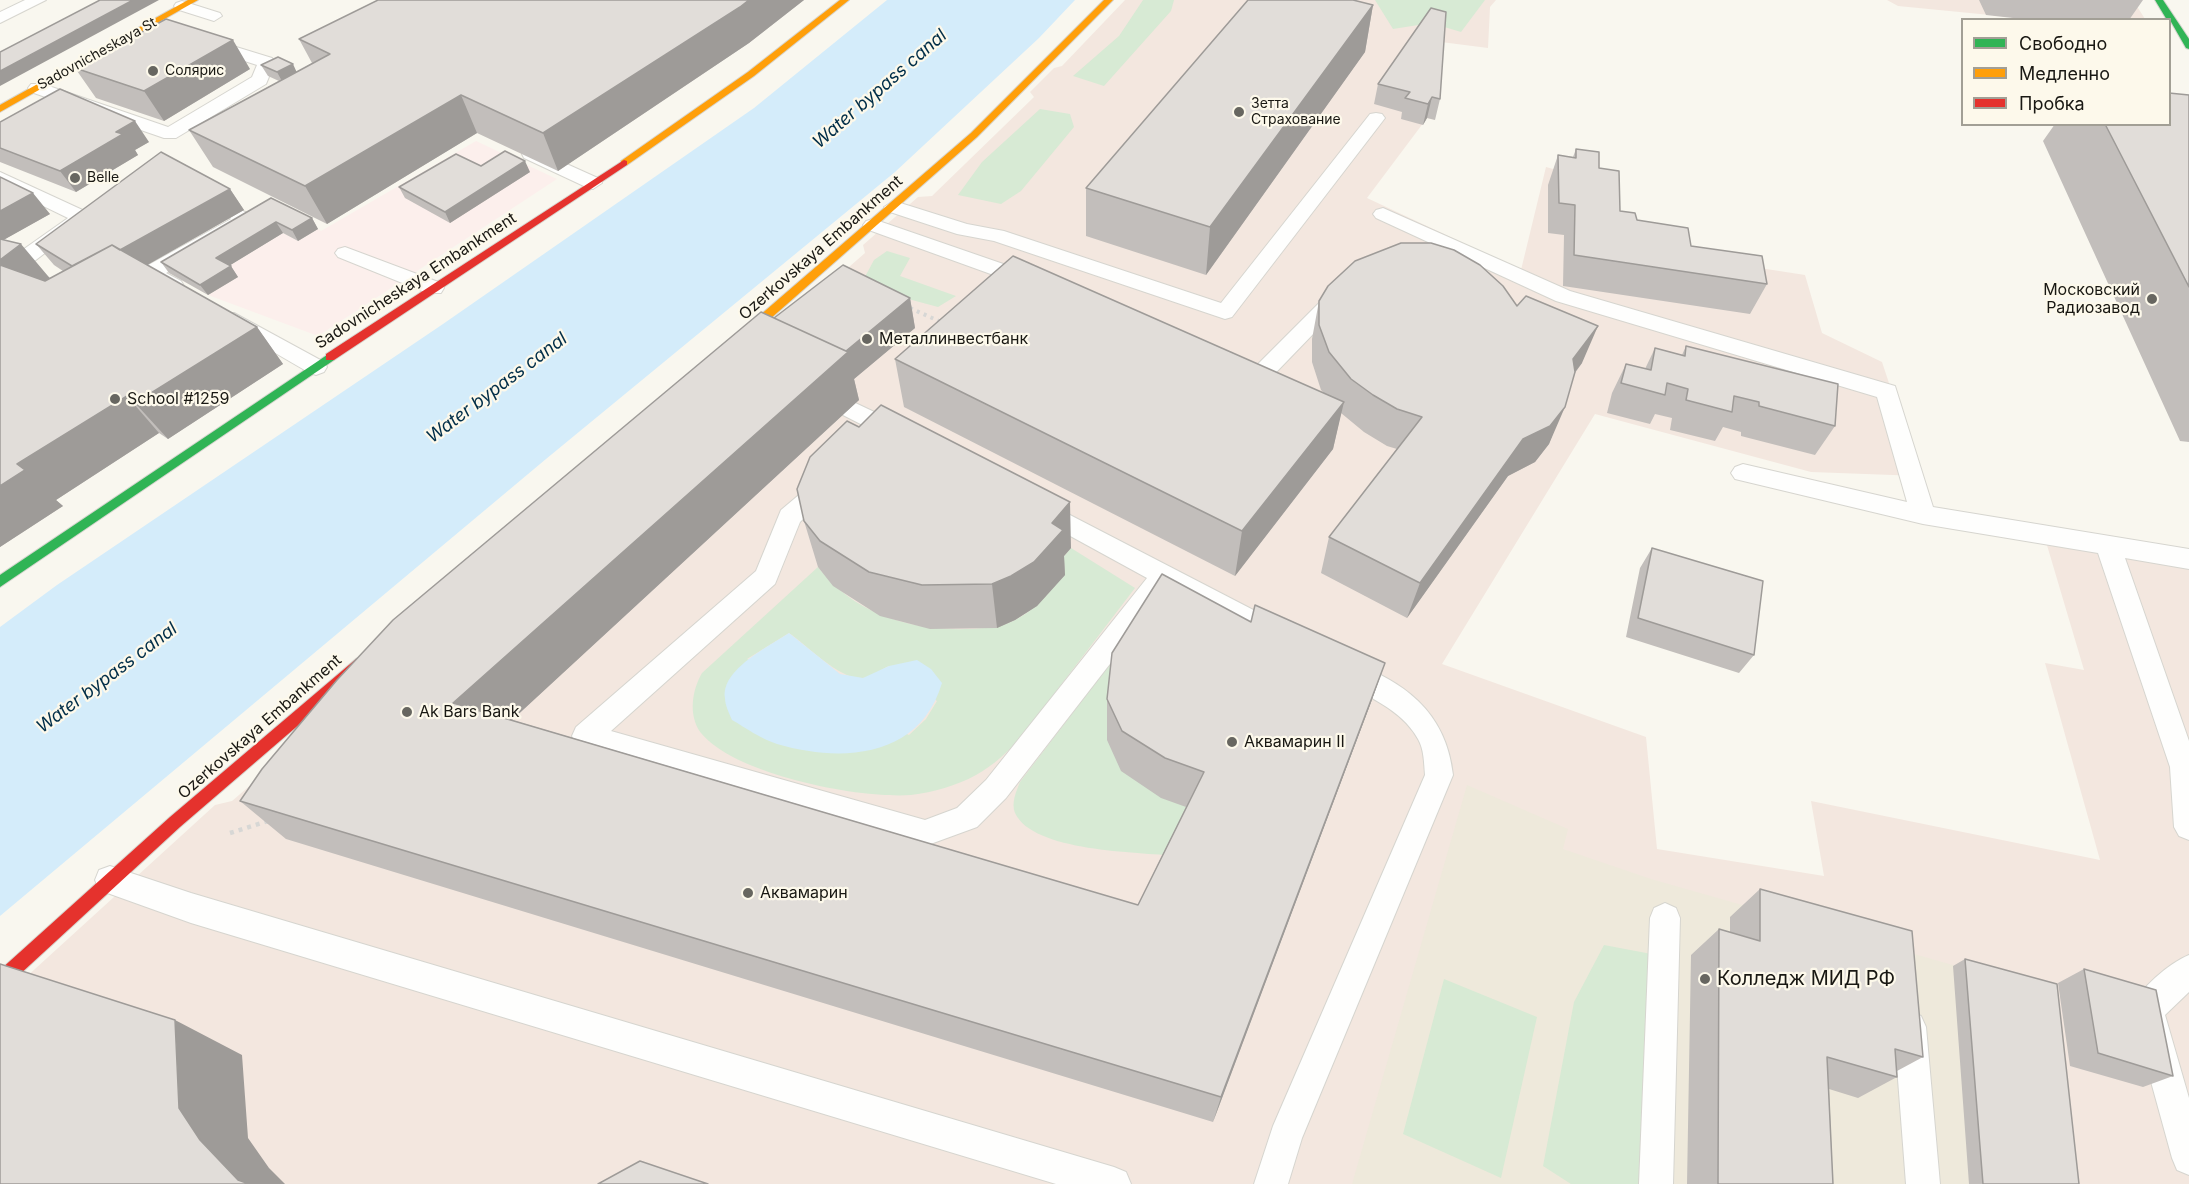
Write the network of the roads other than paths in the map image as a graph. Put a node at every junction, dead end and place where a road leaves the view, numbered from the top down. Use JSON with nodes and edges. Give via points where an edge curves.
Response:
{"nodes":[{"id":1,"x":38,"y":0,"type":"edge"},
{"id":2,"x":845,"y":0,"type":"edge"},
{"id":3,"x":1109,"y":0,"type":"edge"},
{"id":4,"x":2159,"y":0,"type":"edge"},
{"id":5,"x":188,"y":3,"type":"edge"},
{"id":6,"x":214,"y":16,"type":"dead end"},
{"id":7,"x":0,"y":18,"type":"edge"},
{"id":8,"x":2171,"y":18,"type":"edge"},
{"id":9,"x":2171,"y":18,"type":"edge"},
{"id":10,"x":149,"y":25,"type":"junction"},
{"id":11,"x":168,"y":30,"type":"edge"},
{"id":12,"x":186,"y":36,"type":"edge"},
{"id":13,"x":2189,"y":46,"type":"edge"},
{"id":14,"x":37,"y":88,"type":"junction"},
{"id":15,"x":0,"y":109,"type":"edge"},
{"id":16,"x":1376,"y":118,"type":"dead end"},
{"id":17,"x":516,"y":147,"type":"edge"},
{"id":18,"x":0,"y":177,"type":"edge"},
{"id":19,"x":593,"y":183,"type":"junction"},
{"id":20,"x":101,"y":203,"type":"edge"},
{"id":21,"x":894,"y":207,"type":"junction"},
{"id":22,"x":237,"y":214,"type":"dead end"},
{"id":23,"x":1383,"y":214,"type":"dead end"},
{"id":24,"x":82,"y":217,"type":"junction"},
{"id":25,"x":873,"y":225,"type":"junction"},
{"id":26,"x":345,"y":254,"type":"dead end"},
{"id":27,"x":21,"y":261,"type":"edge"},
{"id":28,"x":1356,"y":277,"type":"edge"},
{"id":29,"x":434,"y":288,"type":"junction"},
{"id":30,"x":1053,"y":292,"type":"edge"},
{"id":31,"x":190,"y":296,"type":"edge"},
{"id":32,"x":220,"y":312,"type":"edge"},
{"id":33,"x":724,"y":352,"type":"joint"},
{"id":34,"x":752,"y":360,"type":"edge"},
{"id":35,"x":316,"y":366,"type":"junction"},
{"id":36,"x":1219,"y":371,"type":"edge"},
{"id":37,"x":849,"y":408,"type":"dead end"},
{"id":38,"x":921,"y":446,"type":"edge"},
{"id":39,"x":848,"y":466,"type":"edge"},
{"id":40,"x":1743,"y":473,"type":"dead end"},
{"id":41,"x":1016,"y":496,"type":"edge"},
{"id":42,"x":1923,"y":515,"type":"junction"},
{"id":43,"x":2108,"y":545,"type":"junction"},
{"id":44,"x":2189,"y":559,"type":"edge"},
{"id":45,"x":1164,"y":575,"type":"junction"},
{"id":46,"x":0,"y":582,"type":"edge"},
{"id":47,"x":375,"y":651,"type":"edge"},
{"id":48,"x":2189,"y":827,"type":"edge"},
{"id":49,"x":110,"y":880,"type":"junction"},
{"id":50,"x":1665,"y":918,"type":"dead end"},
{"id":51,"x":2189,"y":971,"type":"edge"},
{"id":52,"x":0,"y":981,"type":"edge"},
{"id":53,"x":1907,"y":1002,"type":"edge"},
{"id":54,"x":2189,"y":1158,"type":"edge"},
{"id":55,"x":1114,"y":1184,"type":"edge"},
{"id":56,"x":1271,"y":1184,"type":"edge"},
{"id":57,"x":1656,"y":1184,"type":"edge"},
{"id":58,"x":1923,"y":1184,"type":"edge"}],
"edges":[{"from":1,"to":7,"type":"lane"},
{"from":2,"to":19,"type":"street","name":"Sadovnicheskaya Embankment","via":[[785,50]]},
{"from":3,"to":21,"type":"street","name":"Ozerkovskaya Embankment","via":[[1036,76]]},
{"from":4,"to":8,"type":"street"},
{"from":5,"to":6,"type":"lane"},
{"from":5,"to":10,"type":"street","name":"Sadovnicheskaya St"},
{"from":9,"to":13,"type":"street"},
{"from":10,"to":11,"type":"lane"},
{"from":10,"to":14,"type":"street","name":"Sadovnicheskaya St"},
{"from":12,"to":14,"type":"lane","via":[[266,62],[260,80],[170,134]]},
{"from":14,"to":15,"type":"street","name":"Sadovnicheskaya St"},
{"from":16,"to":21,"type":"lane","via":[[1225,312],[997,235],[964,230]]},
{"from":17,"to":19,"type":"lane"},
{"from":18,"to":24,"type":"lane"},
{"from":19,"to":29,"type":"street","name":"Sadovnicheskaya Embankment"},
{"from":20,"to":24,"type":"lane"},
{"from":21,"to":25,"type":"street","name":"Ozerkovskaya Embankment"},
{"from":22,"to":31,"type":"lane","via":[[245,219],[150,273]]},
{"from":23,"to":42,"type":"lane","via":[[1563,296],[1887,392]]},
{"from":24,"to":27,"type":"lane"},
{"from":25,"to":30,"type":"lane"},
{"from":25,"to":33,"type":"street","name":"Ozerkovskaya Embankment"},
{"from":26,"to":29,"type":"lane"},
{"from":28,"to":36,"type":"lane","via":[[1250,386]]},
{"from":29,"to":35,"type":"street","name":"Sadovnicheskaya Embankment"},
{"from":32,"to":35,"type":"lane"},
{"from":33,"to":34,"type":"lane"},
{"from":35,"to":46,"type":"street","name":"Sadovnicheskaya Embankment"},
{"from":37,"to":38,"type":"lane","via":[[881,436]]},
{"from":39,"to":45,"type":"lane","via":[[790,517],[766,577],[586,736],[925,833],[967,818],[996,789]]},
{"from":40,"to":42,"type":"lane"},
{"from":41,"to":45,"type":"lane"},
{"from":42,"to":43,"type":"lane"},
{"from":43,"to":44,"type":"lane"},
{"from":43,"to":48,"type":"lane","via":[[2184,767]]},
{"from":45,"to":56,"type":"lane","via":[[1396,698],[1418,718],[1435,744],[1438,775],[1285,1138]]},
{"from":47,"to":49,"type":"street","name":"Ozerkovskaya Embankment"},
{"from":49,"to":52,"type":"street","name":"Ozerkovskaya Embankment"},
{"from":49,"to":55,"type":"lane","via":[[191,908]]},
{"from":50,"to":57,"type":"lane"},
{"from":51,"to":54,"type":"lane","via":[[2147,1009]]},
{"from":53,"to":58,"type":"lane"}]}
